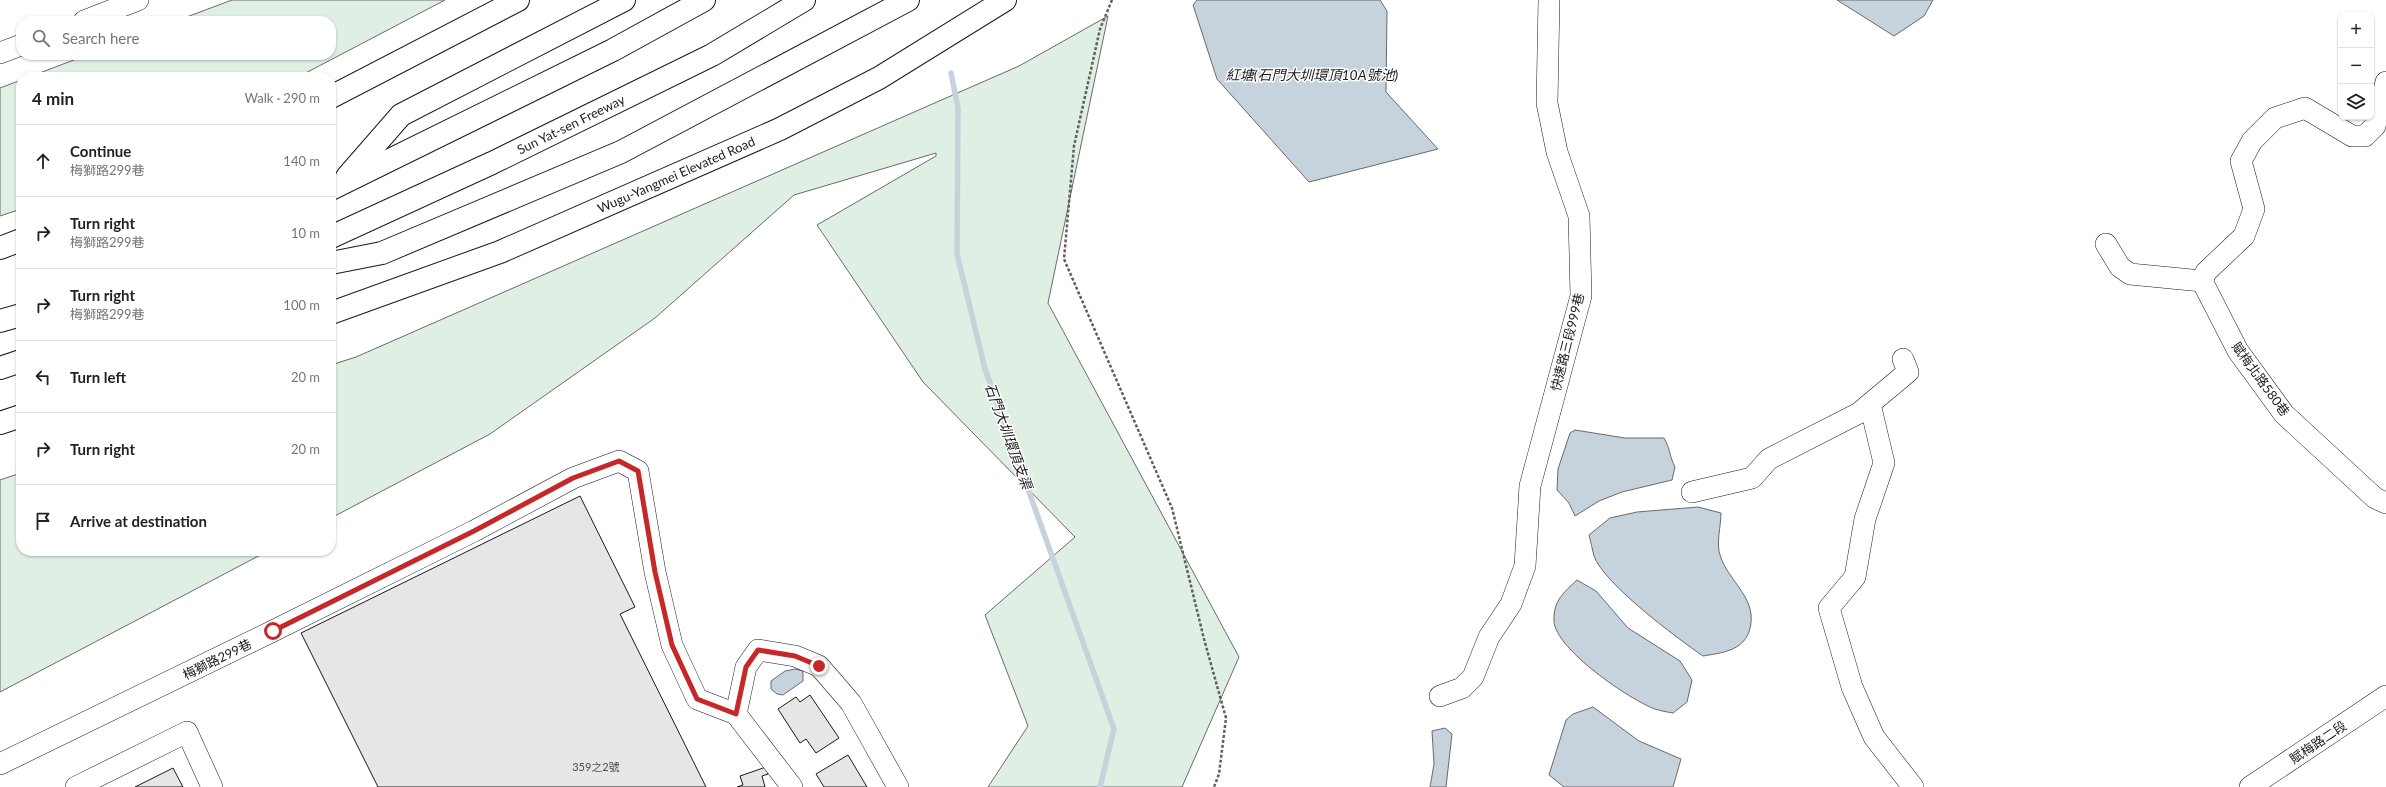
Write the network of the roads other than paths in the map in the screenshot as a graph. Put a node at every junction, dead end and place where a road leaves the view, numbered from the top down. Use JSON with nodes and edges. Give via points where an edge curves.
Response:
{"nodes":[{"id":1,"x":138,"y":0,"type":"edge"},
{"id":2,"x":518,"y":0,"type":"edge"},
{"id":3,"x":624,"y":0,"type":"edge"},
{"id":4,"x":704,"y":0,"type":"edge"},
{"id":5,"x":804,"y":0,"type":"edge"},
{"id":6,"x":908,"y":0,"type":"edge"},
{"id":7,"x":923,"y":0,"type":"edge"},
{"id":8,"x":1005,"y":0,"type":"edge"},
{"id":9,"x":1549,"y":0,"type":"edge"},
{"id":10,"x":97,"y":16,"type":"edge"},
{"id":11,"x":848,"y":32,"type":"junction"},
{"id":12,"x":16,"y":47,"type":"edge"},
{"id":13,"x":0,"y":53,"type":"edge"},
{"id":14,"x":2386,"y":82,"type":"edge"},
{"id":15,"x":336,"y":94,"type":"edge"},
{"id":16,"x":336,"y":187,"type":"edge"},
{"id":17,"x":336,"y":235,"type":"edge"},
{"id":18,"x":16,"y":242,"type":"edge"},
{"id":19,"x":2106,"y":244,"type":"dead end"},
{"id":20,"x":0,"y":248,"type":"edge"},
{"id":21,"x":336,"y":262,"type":"edge"},
{"id":22,"x":2202,"y":281,"type":"junction"},
{"id":23,"x":336,"y":311,"type":"edge"},
{"id":24,"x":16,"y":316,"type":"edge"},
{"id":25,"x":0,"y":321,"type":"edge"},
{"id":26,"x":1903,"y":359,"type":"dead end"},
{"id":27,"x":16,"y":363,"type":"edge"},
{"id":28,"x":0,"y":368,"type":"edge"},
{"id":29,"x":1870,"y":404,"type":"junction"},
{"id":30,"x":16,"y":418,"type":"edge"},
{"id":31,"x":0,"y":423,"type":"edge"},
{"id":32,"x":1692,"y":492,"type":"dead end"},
{"id":33,"x":2386,"y":503,"type":"edge"},
{"id":34,"x":1440,"y":696,"type":"dead end"},
{"id":35,"x":2386,"y":696,"type":"edge"},
{"id":36,"x":736,"y":714,"type":"junction"},
{"id":37,"x":0,"y":764,"type":"edge"},
{"id":38,"x":76,"y":787,"type":"edge"},
{"id":39,"x":212,"y":787,"type":"edge"},
{"id":40,"x":792,"y":787,"type":"edge"},
{"id":41,"x":898,"y":787,"type":"edge"},
{"id":42,"x":1913,"y":787,"type":"edge"},
{"id":43,"x":2250,"y":787,"type":"edge"}],
"edges":[{"from":1,"to":10,"type":"street"},
{"from":2,"to":15,"type":"highway"},
{"from":3,"to":16,"type":"highway","via":[[401,115]]},
{"from":4,"to":16,"type":"highway","via":[[613,50]]},
{"from":5,"to":17,"type":"highway","name":"Sun Yat-sen Freeway","via":[[712,55],[492,164]]},
{"from":6,"to":11,"type":"highway"},
{"from":7,"to":11,"type":"highway"},
{"from":8,"to":23,"type":"highway","name":"Wugu-Yangmei Elevated Road","via":[[879,78],[780,128],[500,252]]},
{"from":9,"to":34,"type":"street","name":"快速路三段999巷","via":[[1547,103],[1557,152],[1579,216],[1581,296],[1530,486],[1525,566],[1511,604],[1489,637],[1473,677],[1462,688]]},
{"from":11,"to":21,"type":"highway","via":[[621,152],[382,252]]},
{"from":12,"to":13,"type":"street"},
{"from":14,"to":22,"type":"street","via":[[2375,126],[2365,136],[2352,136],[2305,108],[2275,118],[2252,141],[2241,161],[2254,209],[2244,236],[2206,272]]},
{"from":18,"to":20,"type":"highway"},
{"from":19,"to":22,"type":"street","via":[[2120,267],[2130,274]]},
{"from":22,"to":33,"type":"street","name":"賦梅北路580巷","via":[[2238,351],[2284,414],[2375,498]]},
{"from":24,"to":25,"type":"highway"},
{"from":26,"to":29,"type":"street","via":[[1908,372]]},
{"from":27,"to":28,"type":"highway"},
{"from":29,"to":32,"type":"street","via":[[1859,413],[1769,459],[1752,478]]},
{"from":29,"to":42,"type":"street","via":[[1884,463],[1865,519],[1855,577],[1829,608],[1852,687],[1874,737]]},
{"from":30,"to":31,"type":"highway"},
{"from":35,"to":43,"type":"street","name":"賦梅路二段"},
{"from":36,"to":37,"type":"street","name":"梅獅路299巷","via":[[697,699],[672,645],[655,572],[638,471],[619,461],[573,478],[302,617]]},
{"from":36,"to":40,"type":"street"},
{"from":36,"to":41,"type":"street","via":[[746,667],[758,650],[795,656],[819,666],[852,703]]},
{"from":38,"to":39,"type":"street","via":[[187,732]]}]}
